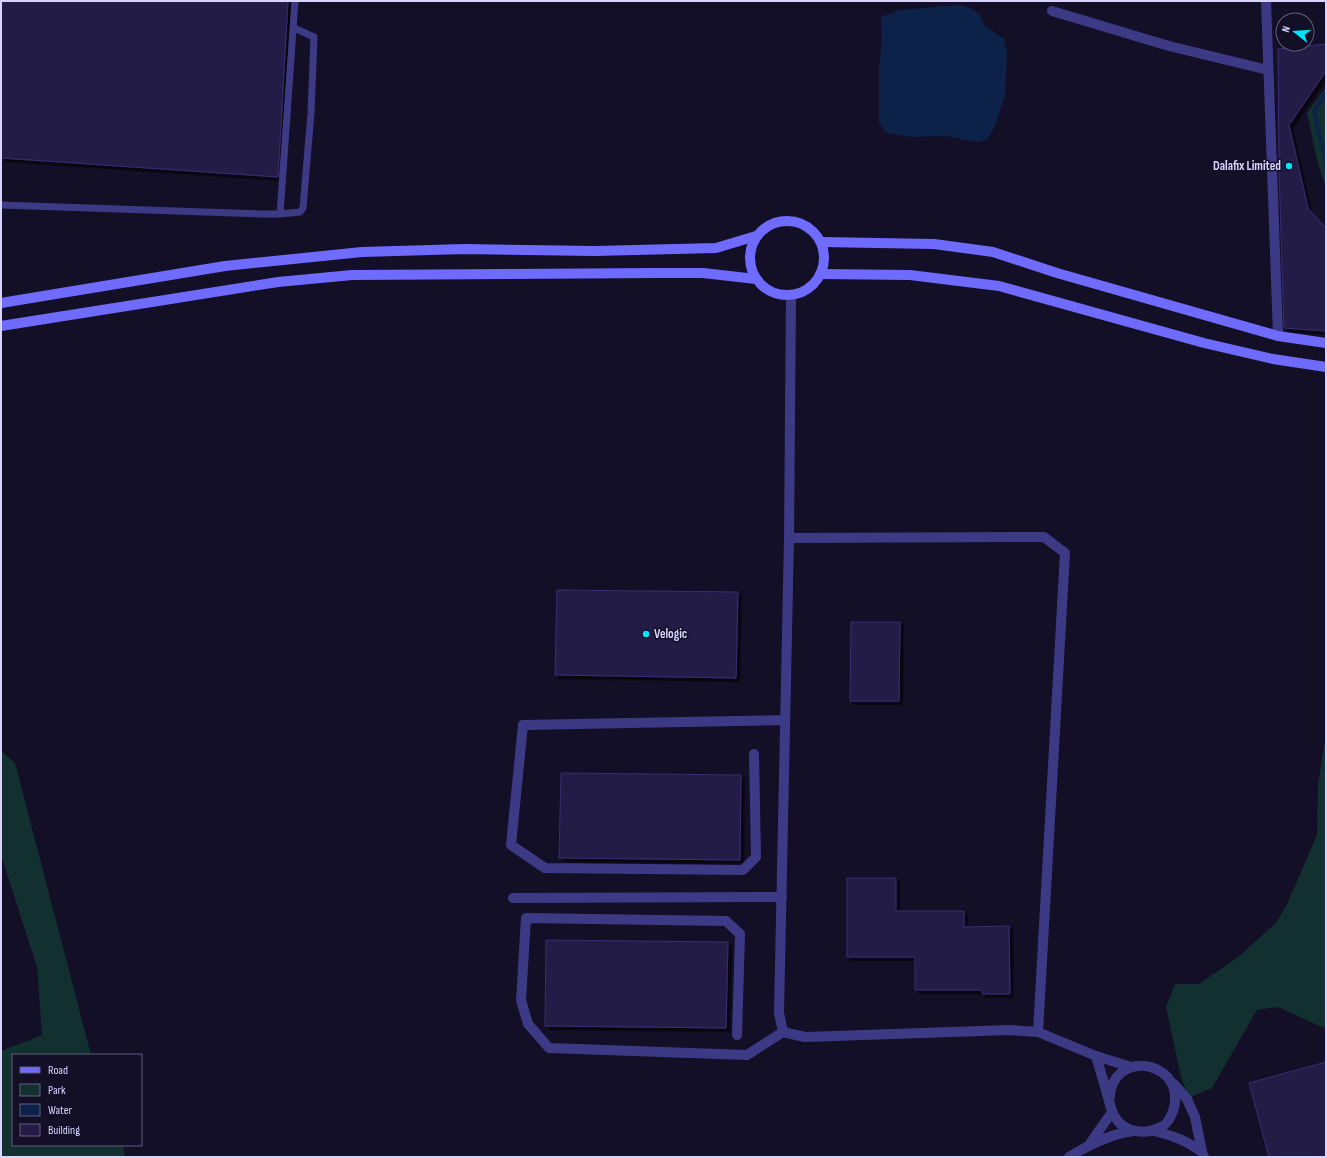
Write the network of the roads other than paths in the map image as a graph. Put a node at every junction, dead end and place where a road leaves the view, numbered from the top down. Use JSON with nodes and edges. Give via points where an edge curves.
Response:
{"nodes":[{"id":1,"x":296,"y":1,"type":"edge"},
{"id":2,"x":1266,"y":1,"type":"edge"},
{"id":3,"x":1052,"y":11,"type":"dead end"},
{"id":4,"x":294,"y":28,"type":"junction"},
{"id":5,"x":1268,"y":70,"type":"junction"},
{"id":6,"x":1,"y":205,"type":"edge"},
{"id":7,"x":280,"y":214,"type":"junction"},
{"id":8,"x":756,"y":236,"type":"junction"},
{"id":9,"x":821,"y":242,"type":"junction"},
{"id":10,"x":820,"y":274,"type":"junction"},
{"id":11,"x":756,"y":279,"type":"junction"},
{"id":12,"x":791,"y":296,"type":"junction"},
{"id":13,"x":1,"y":303,"type":"edge"},
{"id":14,"x":1,"y":326,"type":"edge"},
{"id":15,"x":1278,"y":336,"type":"junction"},
{"id":16,"x":1326,"y":343,"type":"edge"},
{"id":17,"x":1326,"y":367,"type":"edge"},
{"id":18,"x":789,"y":538,"type":"junction"},
{"id":19,"x":785,"y":720,"type":"junction"},
{"id":20,"x":754,"y":754,"type":"dead end"},
{"id":21,"x":782,"y":897,"type":"junction"},
{"id":22,"x":513,"y":898,"type":"dead end"},
{"id":23,"x":783,"y":1032,"type":"junction"},
{"id":24,"x":1038,"y":1032,"type":"junction"},
{"id":25,"x":737,"y":1035,"type":"dead end"},
{"id":26,"x":1096,"y":1056,"type":"junction"},
{"id":27,"x":1131,"y":1067,"type":"junction"},
{"id":28,"x":1171,"y":1081,"type":"junction"},
{"id":29,"x":1109,"y":1101,"type":"junction"},
{"id":30,"x":1112,"y":1112,"type":"junction"},
{"id":31,"x":1133,"y":1131,"type":"junction"},
{"id":32,"x":1154,"y":1131,"type":"junction"},
{"id":33,"x":1089,"y":1145,"type":"junction"},
{"id":34,"x":1203,"y":1155,"type":"edge"},
{"id":35,"x":1069,"y":1157,"type":"edge"}],
"edges":[{"from":1,"to":4,"type":"lane"},
{"from":2,"to":5,"type":"street"},
{"from":3,"to":5,"type":"street","via":[[1169,46]]},
{"from":4,"to":7,"type":"lane"},
{"from":4,"to":7,"type":"lane","via":[[314,37],[309,129],[303,208],[300,212]]},
{"from":5,"to":15,"type":"street"},
{"from":6,"to":7,"type":"lane"},
{"from":8,"to":9,"type":"street","via":[[774,222],[796,221],[806,225]]},
{"from":8,"to":11,"type":"street","via":[[749,257]]},
{"from":8,"to":13,"type":"street","via":[[716,248],[362,252],[225,266]]},
{"from":9,"to":10,"type":"street","via":[[824,264]]},
{"from":9,"to":15,"type":"street","via":[[934,244],[993,252],[1056,273]]},
{"from":10,"to":12,"type":"street","via":[[808,289]]},
{"from":10,"to":17,"type":"street","via":[[910,275],[999,286],[1204,342]]},
{"from":11,"to":12,"type":"street","via":[[764,288]]},
{"from":11,"to":14,"type":"street","via":[[703,273],[352,275],[278,282]]},
{"from":12,"to":18,"type":"street"},
{"from":15,"to":16,"type":"street"},
{"from":18,"to":19,"type":"street"},
{"from":18,"to":24,"type":"street","via":[[1044,537],[1065,553]]},
{"from":19,"to":20,"type":"street","via":[[523,725],[511,845],[545,868],[743,870],[756,857]]},
{"from":19,"to":21,"type":"street"},
{"from":21,"to":22,"type":"street"},
{"from":21,"to":23,"type":"street","via":[[779,1013]]},
{"from":23,"to":24,"type":"street","via":[[804,1037],[1009,1030]]},
{"from":23,"to":25,"type":"street","via":[[747,1055],[549,1048],[528,1024],[521,1000],[526,918],[726,921],[740,934]]},
{"from":24,"to":26,"type":"street"},
{"from":26,"to":27,"type":"street"},
{"from":26,"to":29,"type":"street"},
{"from":27,"to":28,"type":"street","via":[[1154,1067]]},
{"from":27,"to":29,"type":"street","via":[[1116,1078]]},
{"from":28,"to":32,"type":"street","via":[[1176,1104],[1164,1125]]},
{"from":28,"to":34,"type":"street","via":[[1187,1100],[1195,1117]]},
{"from":29,"to":30,"type":"street"},
{"from":30,"to":31,"type":"street","via":[[1120,1123]]},
{"from":30,"to":33,"type":"street"},
{"from":31,"to":32,"type":"street"},
{"from":31,"to":33,"type":"street"},
{"from":32,"to":34,"type":"street","via":[[1186,1141]]},
{"from":33,"to":35,"type":"street"}]}
